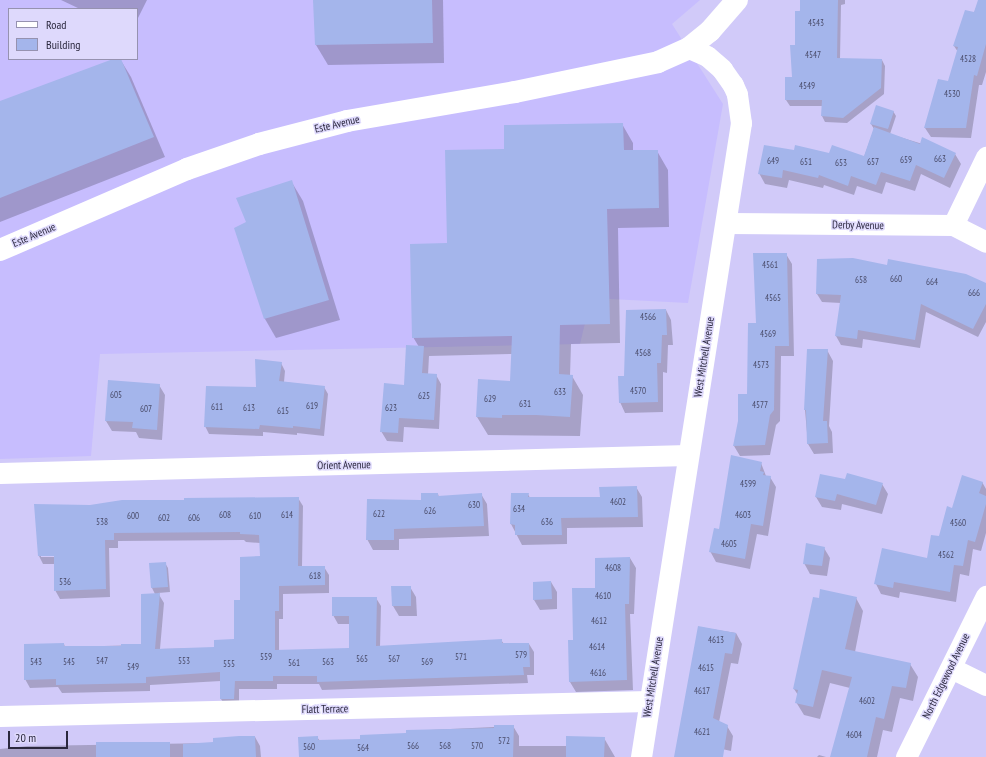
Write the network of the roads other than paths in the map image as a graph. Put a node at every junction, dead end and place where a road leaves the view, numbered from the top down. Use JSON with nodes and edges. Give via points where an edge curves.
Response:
{"nodes":[{"id":1,"x":737,"y":0,"type":"edge"},
{"id":2,"x":689,"y":48,"type":"junction"},
{"id":3,"x":986,"y":157,"type":"edge"},
{"id":4,"x":726,"y":223,"type":"junction"},
{"id":5,"x":952,"y":225,"type":"junction"},
{"id":6,"x":986,"y":242,"type":"edge"},
{"id":7,"x":0,"y":250,"type":"edge"},
{"id":8,"x":688,"y":455,"type":"junction"},
{"id":9,"x":0,"y":473,"type":"edge"},
{"id":10,"x":986,"y":596,"type":"edge"},
{"id":11,"x":951,"y":668,"type":"junction"},
{"id":12,"x":986,"y":685,"type":"edge"},
{"id":13,"x":650,"y":701,"type":"junction"},
{"id":14,"x":0,"y":716,"type":"edge"},
{"id":15,"x":641,"y":757,"type":"edge"},
{"id":16,"x":906,"y":757,"type":"edge"}],
"edges":[{"from":1,"to":2,"type":"street","via":[[710,31]]},
{"from":2,"to":4,"type":"street","name":"West Mitchell Avenue","via":[[707,56],[722,69],[737,94],[740,123]]},
{"from":2,"to":7,"type":"street","name":"Este Avenue","via":[[658,62],[515,92],[348,121],[260,144],[187,169]]},
{"from":3,"to":5,"type":"street"},
{"from":4,"to":5,"type":"street","name":"Derby Avenue"},
{"from":4,"to":8,"type":"street","name":"West Mitchell Avenue"},
{"from":5,"to":6,"type":"street","name":"Derby Avenue"},
{"from":8,"to":9,"type":"street","name":"Orient Avenue"},
{"from":8,"to":13,"type":"street","name":"West Mitchell Avenue"},
{"from":10,"to":11,"type":"street","name":"North Edgewood Avenue"},
{"from":11,"to":12,"type":"street"},
{"from":11,"to":16,"type":"street","name":"North Edgewood Avenue"},
{"from":13,"to":14,"type":"street","name":"Flatt Terrace"},
{"from":13,"to":15,"type":"street","name":"West Mitchell Avenue"}]}
